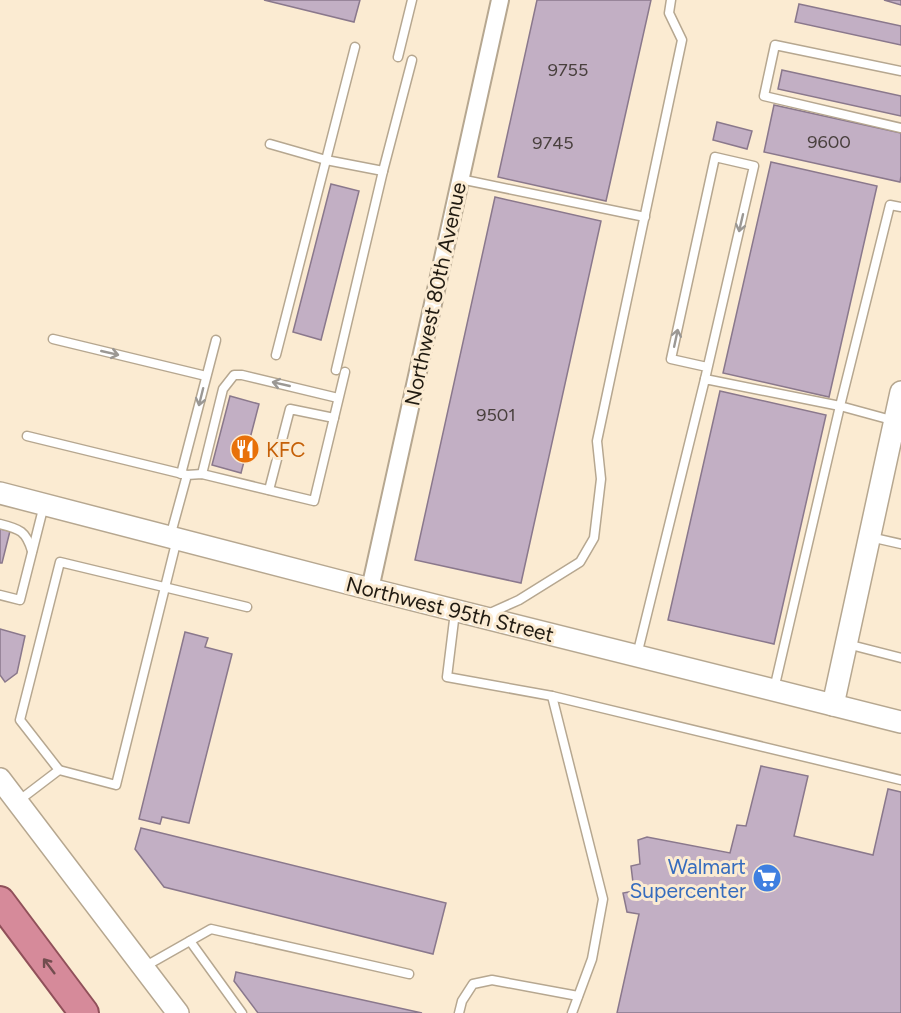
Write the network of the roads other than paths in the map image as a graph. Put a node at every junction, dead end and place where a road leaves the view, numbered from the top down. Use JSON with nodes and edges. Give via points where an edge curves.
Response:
{"nodes":[{"id":1,"x":412,"y":0,"type":"edge"},
{"id":2,"x":500,"y":0,"type":"edge"},
{"id":3,"x":671,"y":0,"type":"edge"},
{"id":4,"x":355,"y":47,"type":"dead end"},
{"id":5,"x":398,"y":57,"type":"dead end"},
{"id":6,"x":412,"y":60,"type":"dead end"},
{"id":7,"x":901,"y":71,"type":"edge"},
{"id":8,"x":901,"y":128,"type":"edge"},
{"id":9,"x":270,"y":144,"type":"dead end"},
{"id":10,"x":326,"y":160,"type":"junction"},
{"id":11,"x":383,"y":171,"type":"junction"},
{"id":12,"x":460,"y":180,"type":"junction"},
{"id":13,"x":901,"y":207,"type":"edge"},
{"id":14,"x":645,"y":217,"type":"junction"},
{"id":15,"x":53,"y":339,"type":"dead end"},
{"id":16,"x":216,"y":340,"type":"dead end"},
{"id":17,"x":276,"y":355,"type":"dead end"},
{"id":18,"x":707,"y":367,"type":"junction"},
{"id":19,"x":206,"y":376,"type":"junction"},
{"id":20,"x":705,"y":378,"type":"junction"},
{"id":21,"x":901,"y":392,"type":"edge"},
{"id":22,"x":338,"y":398,"type":"junction"},
{"id":23,"x":840,"y":406,"type":"junction"},
{"id":24,"x":334,"y":418,"type":"junction"},
{"id":25,"x":895,"y":421,"type":"junction"},
{"id":26,"x":27,"y":436,"type":"dead end"},
{"id":27,"x":202,"y":474,"type":"junction"},
{"id":28,"x":184,"y":475,"type":"junction"},
{"id":29,"x":269,"y":490,"type":"junction"},
{"id":30,"x":0,"y":493,"type":"edge"},
{"id":31,"x":44,"y":504,"type":"junction"},
{"id":32,"x":0,"y":524,"type":"edge"},
{"id":33,"x":870,"y":537,"type":"junction"},
{"id":34,"x":173,"y":538,"type":"junction"},
{"id":35,"x":901,"y":544,"type":"edge"},
{"id":36,"x":32,"y":552,"type":"junction"},
{"id":37,"x":165,"y":588,"type":"junction"},
{"id":38,"x":370,"y":589,"type":"junction"},
{"id":39,"x":0,"y":595,"type":"edge"},
{"id":40,"x":247,"y":608,"type":"dead end"},
{"id":41,"x":455,"y":610,"type":"junction"},
{"id":42,"x":482,"y":617,"type":"junction"},
{"id":43,"x":846,"y":644,"type":"junction"},
{"id":44,"x":637,"y":656,"type":"junction"},
{"id":45,"x":901,"y":658,"type":"edge"},
{"id":46,"x":774,"y":690,"type":"junction"},
{"id":47,"x":552,"y":696,"type":"junction"},
{"id":48,"x":833,"y":705,"type":"junction"},
{"id":49,"x":901,"y":722,"type":"edge"},
{"id":50,"x":59,"y":770,"type":"junction"},
{"id":51,"x":0,"y":779,"type":"edge"},
{"id":52,"x":901,"y":780,"type":"edge"},
{"id":53,"x":17,"y":802,"type":"junction"},
{"id":54,"x":0,"y":901,"type":"edge"},
{"id":55,"x":190,"y":941,"type":"junction"},
{"id":56,"x":143,"y":967,"type":"junction"},
{"id":57,"x":409,"y":974,"type":"dead end"},
{"id":58,"x":578,"y":996,"type":"junction"},
{"id":59,"x":84,"y":1013,"type":"edge"},
{"id":60,"x":178,"y":1013,"type":"edge"},
{"id":61,"x":242,"y":1013,"type":"edge"},
{"id":62,"x":459,"y":1013,"type":"edge"},
{"id":63,"x":573,"y":1013,"type":"edge"}],
"edges":[{"from":1,"to":5,"type":"lane"},
{"from":2,"to":12,"type":"street","name":"Northwest 80th Avenue"},
{"from":3,"to":14,"type":"lane","via":[[669,14],[682,40]]},
{"from":4,"to":10,"type":"lane"},
{"from":6,"to":11,"type":"lane"},
{"from":7,"to":8,"type":"lane","via":[[775,45],[764,96]]},
{"from":9,"to":10,"type":"lane"},
{"from":10,"to":11,"type":"lane"},
{"from":10,"to":17,"type":"lane"},
{"from":11,"to":22,"type":"lane","via":[[340,371]]},
{"from":12,"to":14,"type":"lane"},
{"from":12,"to":38,"type":"street","name":"Northwest 80th Avenue"},
{"from":13,"to":23,"type":"lane","via":[[890,205]]},
{"from":14,"to":42,"type":"lane","via":[[597,441],[601,479],[594,538],[580,562],[519,600]]},
{"from":15,"to":19,"type":"lane","one_way":true},
{"from":16,"to":19,"type":"lane"},
{"from":18,"to":18,"type":"lane","one_way":true,"via":[[671,359],[715,157],[754,166]]},
{"from":18,"to":20,"type":"lane"},
{"from":19,"to":28,"type":"lane","one_way":true},
{"from":20,"to":23,"type":"lane"},
{"from":20,"to":44,"type":"lane"},
{"from":21,"to":25,"type":"street"},
{"from":22,"to":24,"type":"lane"},
{"from":22,"to":27,"type":"lane","one_way":true,"via":[[234,375],[223,389]]},
{"from":23,"to":25,"type":"lane"},
{"from":23,"to":46,"type":"lane"},
{"from":24,"to":29,"type":"lane","via":[[290,409]]},
{"from":24,"to":29,"type":"lane","via":[[314,501]]},
{"from":25,"to":33,"type":"street"},
{"from":26,"to":28,"type":"lane"},
{"from":27,"to":28,"type":"lane"},
{"from":27,"to":29,"type":"lane"},
{"from":28,"to":34,"type":"lane"},
{"from":30,"to":31,"type":"street","name":"Northwest 95th Street"},
{"from":31,"to":34,"type":"street","name":"Northwest 95th Street"},
{"from":31,"to":36,"type":"lane"},
{"from":32,"to":36,"type":"lane","via":[[24,533]]},
{"from":33,"to":35,"type":"lane"},
{"from":33,"to":43,"type":"street"},
{"from":34,"to":37,"type":"lane"},
{"from":34,"to":38,"type":"street","name":"Northwest 95th Street"},
{"from":36,"to":39,"type":"lane","via":[[20,600]]},
{"from":37,"to":40,"type":"lane"},
{"from":37,"to":50,"type":"lane","via":[[116,785]]},
{"from":37,"to":50,"type":"lane","via":[[60,562],[20,720]]},
{"from":38,"to":41,"type":"street","name":"Northwest 95th Street"},
{"from":41,"to":42,"type":"street","name":"Northwest 95th Street"},
{"from":41,"to":47,"type":"lane","via":[[447,677]]},
{"from":42,"to":44,"type":"street","name":"Northwest 95th Street"},
{"from":43,"to":45,"type":"lane"},
{"from":43,"to":48,"type":"street"},
{"from":44,"to":46,"type":"street","name":"Northwest 95th Street"},
{"from":46,"to":48,"type":"street","name":"Northwest 95th Street"},
{"from":47,"to":52,"type":"lane"},
{"from":47,"to":58,"type":"lane","via":[[603,899],[592,959]]},
{"from":48,"to":49,"type":"street","name":"Northwest 95th Street"},
{"from":50,"to":53,"type":"lane"},
{"from":51,"to":53,"type":"street"},
{"from":53,"to":56,"type":"street"},
{"from":59,"to":54,"type":"highway","one_way":true},
{"from":55,"to":56,"type":"lane"},
{"from":55,"to":57,"type":"lane","via":[[210,929]]},
{"from":55,"to":61,"type":"lane"},
{"from":56,"to":60,"type":"street"},
{"from":58,"to":62,"type":"lane","via":[[492,980],[473,984]]},
{"from":58,"to":63,"type":"lane"}]}
